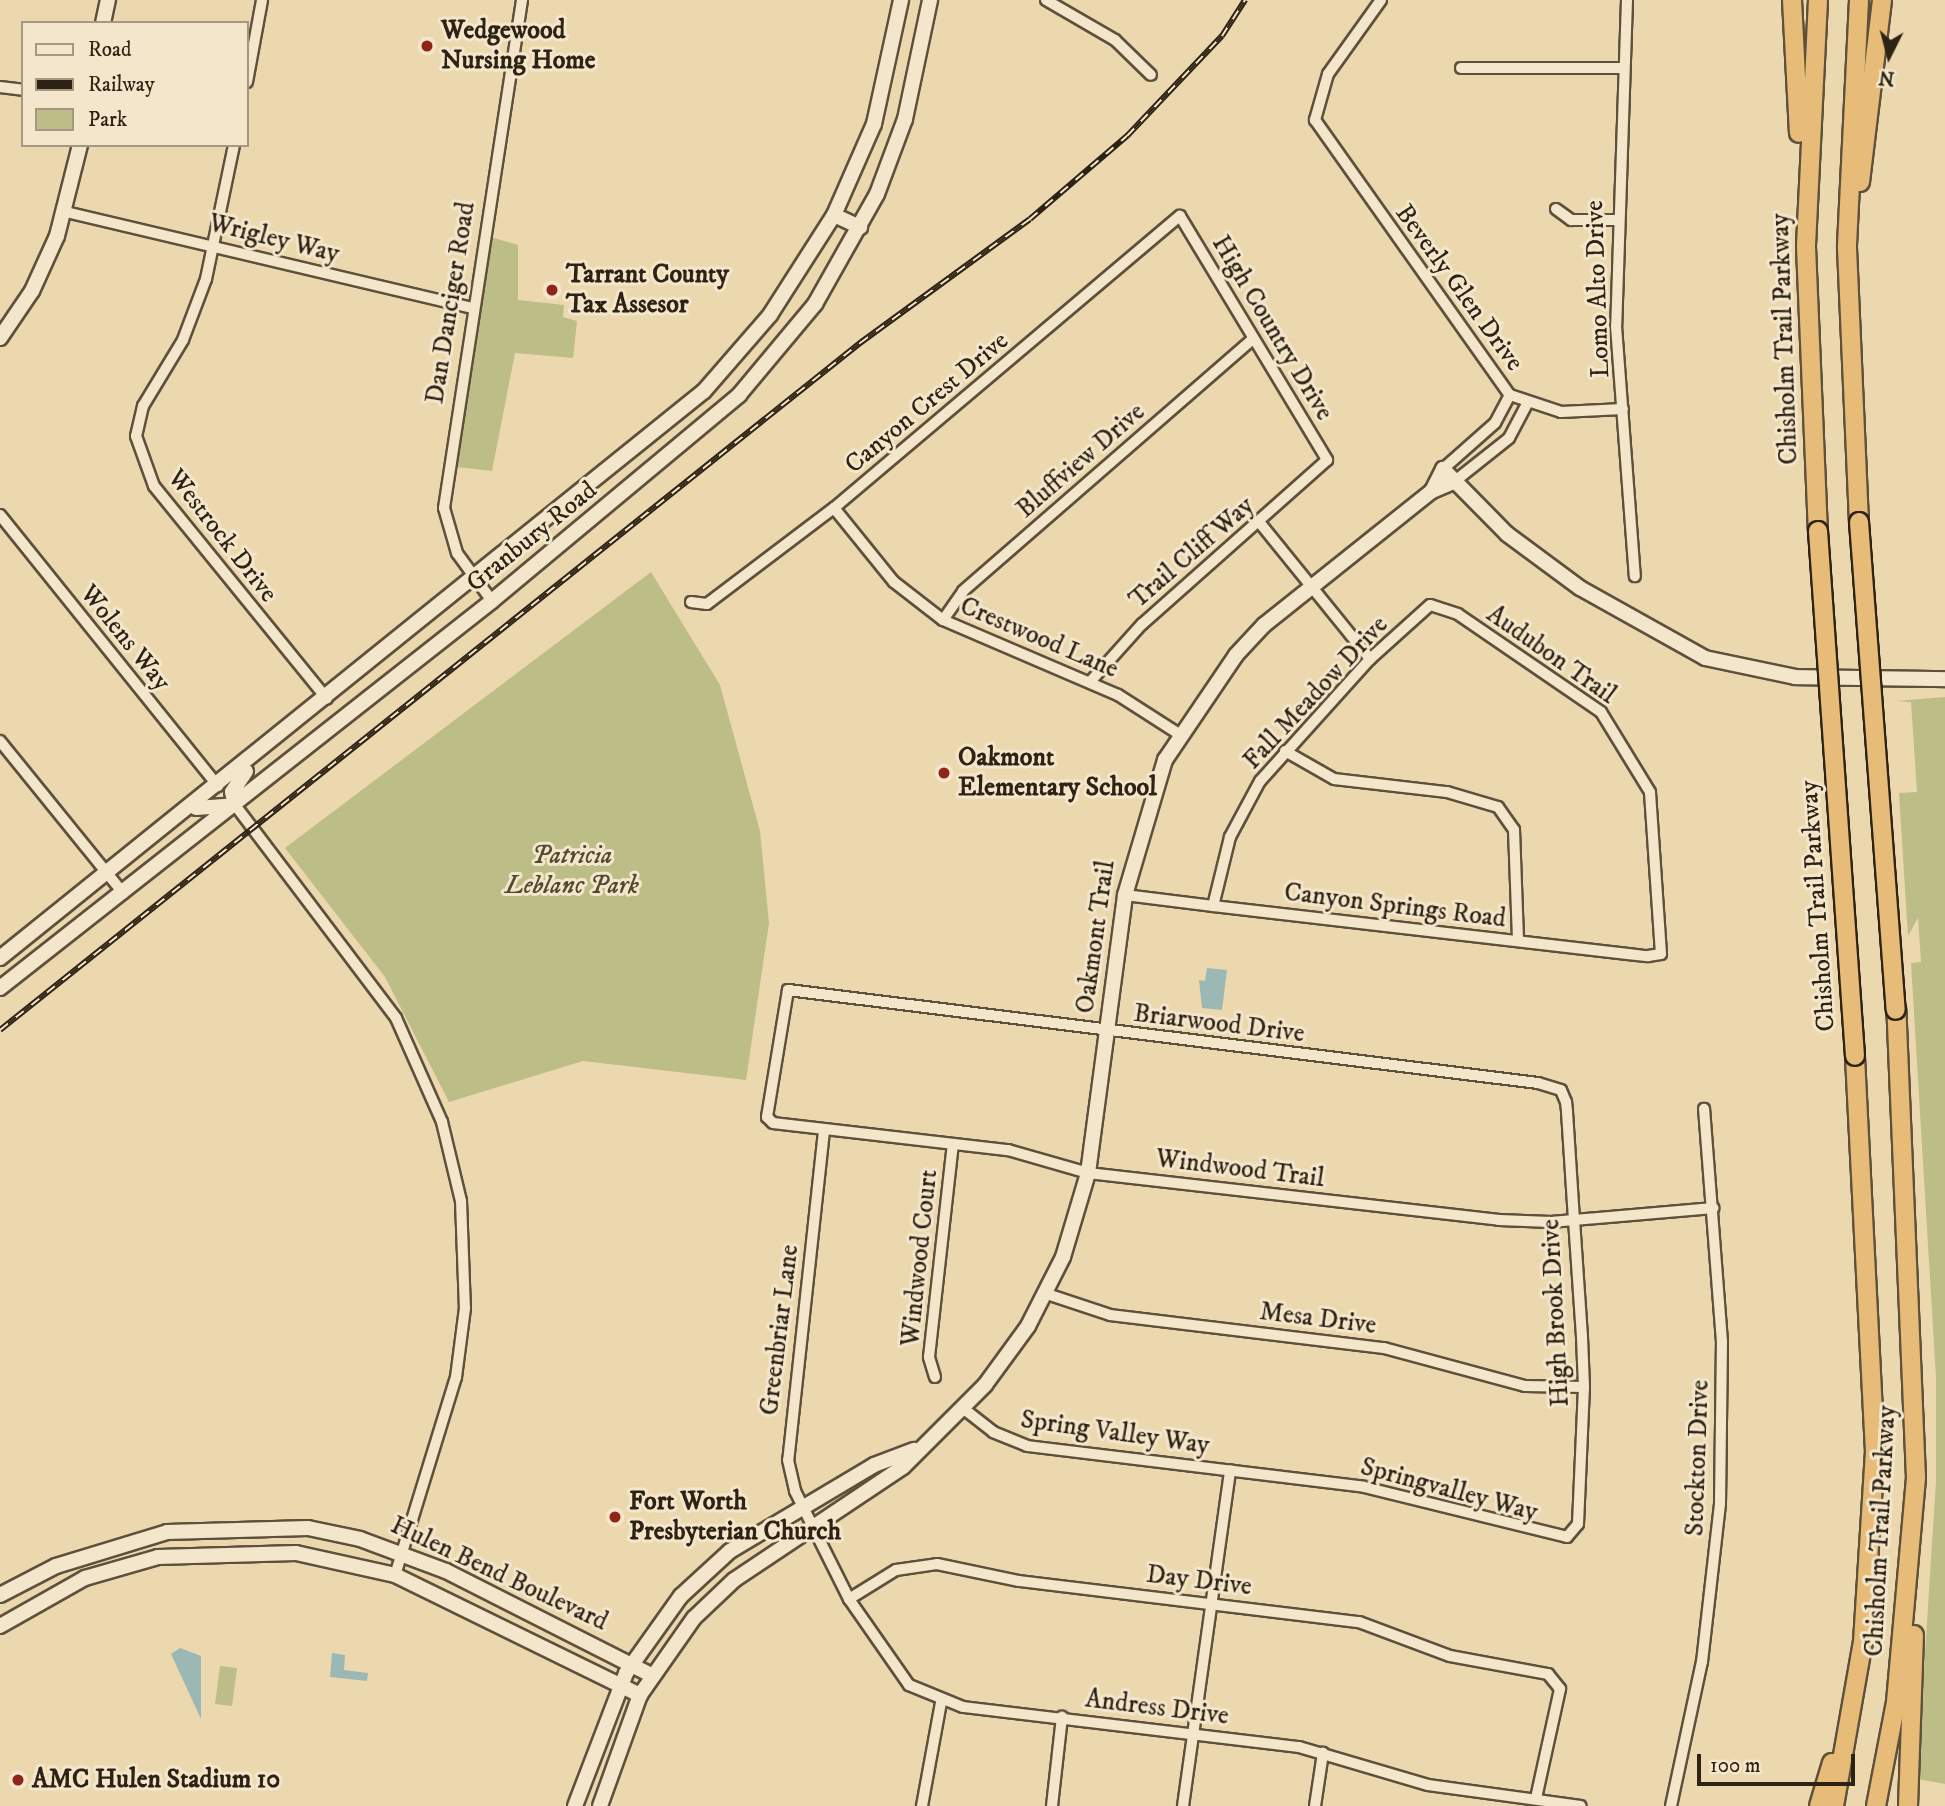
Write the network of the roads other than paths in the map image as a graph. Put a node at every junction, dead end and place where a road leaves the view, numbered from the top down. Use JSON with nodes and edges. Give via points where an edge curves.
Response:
{"nodes":[{"id":1,"x":108,"y":0,"type":"edge"},
{"id":2,"x":262,"y":0,"type":"edge"},
{"id":3,"x":522,"y":0,"type":"edge"},
{"id":4,"x":901,"y":0,"type":"edge"},
{"id":5,"x":930,"y":0,"type":"edge"},
{"id":6,"x":1046,"y":0,"type":"edge"},
{"id":7,"x":1381,"y":0,"type":"edge"},
{"id":8,"x":1626,"y":0,"type":"edge"},
{"id":9,"x":1792,"y":0,"type":"edge"},
{"id":10,"x":1818,"y":0,"type":"edge"},
{"id":11,"x":1859,"y":0,"type":"edge"},
{"id":12,"x":1882,"y":0,"type":"edge"},
{"id":13,"x":103,"y":21,"type":"edge"},
{"id":14,"x":1461,"y":68,"type":"dead end"},
{"id":15,"x":1620,"y":68,"type":"junction"},
{"id":16,"x":1151,"y":75,"type":"dead end"},
{"id":17,"x":248,"y":77,"type":"edge"},
{"id":18,"x":0,"y":87,"type":"edge"},
{"id":19,"x":21,"y":90,"type":"edge"},
{"id":20,"x":80,"y":147,"type":"edge"},
{"id":21,"x":234,"y":147,"type":"edge"},
{"id":22,"x":1556,"y":209,"type":"dead end"},
{"id":23,"x":66,"y":212,"type":"junction"},
{"id":24,"x":834,"y":215,"type":"junction"},
{"id":25,"x":1180,"y":216,"type":"joint"},
{"id":26,"x":1615,"y":220,"type":"junction"},
{"id":27,"x":860,"y":227,"type":"junction"},
{"id":28,"x":214,"y":245,"type":"junction"},
{"id":29,"x":1806,"y":247,"type":"junction"},
{"id":30,"x":472,"y":308,"type":"junction"},
{"id":31,"x":0,"y":338,"type":"edge"},
{"id":32,"x":1253,"y":339,"type":"junction"},
{"id":33,"x":1848,"y":346,"type":"junction"},
{"id":34,"x":1510,"y":395,"type":"junction"},
{"id":35,"x":1528,"y":402,"type":"junction"},
{"id":36,"x":689,"y":406,"type":"junction"},
{"id":37,"x":1623,"y":409,"type":"junction"},
{"id":38,"x":707,"y":425,"type":"junction"},
{"id":39,"x":1327,"y":460,"type":"joint"},
{"id":40,"x":1443,"y":470,"type":"junction"},
{"id":41,"x":1455,"y":481,"type":"junction"},
{"id":42,"x":1432,"y":491,"type":"junction"},
{"id":43,"x":834,"y":508,"type":"junction"},
{"id":44,"x":0,"y":515,"type":"edge"},
{"id":45,"x":1260,"y":523,"type":"junction"},
{"id":46,"x":1635,"y":576,"type":"dead end"},
{"id":47,"x":476,"y":580,"type":"junction"},
{"id":48,"x":1312,"y":589,"type":"junction"},
{"id":49,"x":492,"y":601,"type":"junction"},
{"id":50,"x":691,"y":602,"type":"dead end"},
{"id":51,"x":1440,"y":603,"type":"joint"},
{"id":52,"x":943,"y":620,"type":"junction"},
{"id":53,"x":1370,"y":659,"type":"junction"},
{"id":54,"x":1945,"y":679,"type":"edge"},
{"id":55,"x":1090,"y":682,"type":"junction"},
{"id":56,"x":327,"y":699,"type":"junction"},
{"id":57,"x":1180,"y":734,"type":"junction"},
{"id":58,"x":0,"y":741,"type":"edge"},
{"id":59,"x":1285,"y":751,"type":"junction"},
{"id":60,"x":259,"y":753,"type":"junction"},
{"id":61,"x":218,"y":786,"type":"junction"},
{"id":62,"x":235,"y":805,"type":"junction"},
{"id":63,"x":185,"y":812,"type":"junction"},
{"id":64,"x":107,"y":874,"type":"junction"},
{"id":65,"x":123,"y":893,"type":"junction"},
{"id":66,"x":1125,"y":895,"type":"junction"},
{"id":67,"x":1213,"y":906,"type":"junction"},
{"id":68,"x":1518,"y":941,"type":"junction"},
{"id":69,"x":1661,"y":954,"type":"joint"},
{"id":70,"x":0,"y":958,"type":"edge"},
{"id":71,"x":0,"y":988,"type":"edge"},
{"id":72,"x":1107,"y":1032,"type":"junction"},
{"id":73,"x":1561,"y":1090,"type":"joint"},
{"id":74,"x":1704,"y":1109,"type":"dead end"},
{"id":75,"x":767,"y":1117,"type":"joint"},
{"id":76,"x":824,"y":1131,"type":"junction"},
{"id":77,"x":953,"y":1144,"type":"junction"},
{"id":78,"x":1088,"y":1173,"type":"junction"},
{"id":79,"x":1713,"y":1208,"type":"junction"},
{"id":80,"x":1574,"y":1220,"type":"junction"},
{"id":81,"x":1047,"y":1294,"type":"junction"},
{"id":82,"x":935,"y":1377,"type":"dead end"},
{"id":83,"x":1584,"y":1387,"type":"junction"},
{"id":84,"x":964,"y":1409,"type":"junction"},
{"id":85,"x":914,"y":1450,"type":"junction"},
{"id":86,"x":1230,"y":1470,"type":"junction"},
{"id":87,"x":802,"y":1506,"type":"junction"},
{"id":88,"x":814,"y":1530,"type":"junction"},
{"id":89,"x":165,"y":1532,"type":"junction"},
{"id":90,"x":1573,"y":1533,"type":"joint"},
{"id":91,"x":1913,"y":1536,"type":"junction"},
{"id":92,"x":148,"y":1537,"type":"junction"},
{"id":93,"x":402,"y":1552,"type":"junction"},
{"id":94,"x":168,"y":1556,"type":"junction"},
{"id":95,"x":148,"y":1559,"type":"junction"},
{"id":96,"x":394,"y":1575,"type":"junction"},
{"id":97,"x":0,"y":1595,"type":"edge"},
{"id":98,"x":849,"y":1599,"type":"junction"},
{"id":99,"x":1214,"y":1604,"type":"junction"},
{"id":100,"x":0,"y":1626,"type":"edge"},
{"id":101,"x":631,"y":1663,"type":"junction"},
{"id":102,"x":651,"y":1675,"type":"junction"},
{"id":103,"x":619,"y":1686,"type":"junction"},
{"id":104,"x":1856,"y":1690,"type":"junction"},
{"id":105,"x":640,"y":1695,"type":"junction"},
{"id":106,"x":941,"y":1702,"type":"junction"},
{"id":107,"x":1062,"y":1717,"type":"junction"},
{"id":108,"x":1191,"y":1732,"type":"junction"},
{"id":109,"x":1323,"y":1753,"type":"junction"},
{"id":110,"x":1536,"y":1798,"type":"junction"},
{"id":111,"x":575,"y":1806,"type":"edge"},
{"id":112,"x":600,"y":1806,"type":"edge"},
{"id":113,"x":922,"y":1806,"type":"edge"},
{"id":114,"x":1052,"y":1806,"type":"edge"},
{"id":115,"x":1183,"y":1806,"type":"edge"},
{"id":116,"x":1315,"y":1806,"type":"edge"},
{"id":117,"x":1581,"y":1806,"type":"edge"},
{"id":118,"x":1671,"y":1806,"type":"edge"},
{"id":119,"x":1819,"y":1806,"type":"edge"},
{"id":120,"x":1834,"y":1806,"type":"edge"},
{"id":121,"x":1876,"y":1806,"type":"edge"},
{"id":122,"x":1908,"y":1806,"type":"edge"}],
"edges":[{"from":1,"to":13,"type":"street"},
{"from":2,"to":17,"type":"street"},
{"from":3,"to":30,"type":"street","name":"Dan Danciger Road"},
{"from":4,"to":24,"type":"street","name":"Granbury Road","via":[[874,124]]},
{"from":5,"to":27,"type":"street","name":"Granbury Road","via":[[905,118]]},
{"from":6,"to":16,"type":"street","via":[[1115,40]]},
{"from":7,"to":34,"type":"street","name":"Beverly Glen Drive","via":[[1328,74],[1315,107],[1315,120],[1416,270]]},
{"from":8,"to":15,"type":"street","name":"Lomo Alto Drive"},
{"from":9,"to":29,"type":"highway"},
{"from":10,"to":29,"type":"highway","name":"Chisholm Trail Parkway"},
{"from":11,"to":33,"type":"highway","name":"Chisholm Trail Parkway"},
{"from":12,"to":33,"type":"highway","via":[[1867,98]]},
{"from":14,"to":15,"type":"street"},
{"from":15,"to":26,"type":"street","name":"Lomo Alto Drive"},
{"from":18,"to":19,"type":"street"},
{"from":20,"to":23,"type":"street"},
{"from":21,"to":28,"type":"street","name":"Westrock Drive"},
{"from":22,"to":26,"type":"street","via":[[1571,220]]},
{"from":23,"to":28,"type":"street","name":"Wrigley Way"},
{"from":23,"to":31,"type":"street","via":[[32,291]]},
{"from":24,"to":27,"type":"street"},
{"from":24,"to":36,"type":"street","name":"Granbury Road","via":[[770,315]]},
{"from":25,"to":32,"type":"street","name":"High Country Drive"},
{"from":25,"to":43,"type":"street","name":"Canyon Crest Drive"},
{"from":26,"to":37,"type":"street","name":"Lomo Alto Drive"},
{"from":27,"to":38,"type":"street","name":"Granbury Road","via":[[798,326]]},
{"from":28,"to":30,"type":"street","name":"Wrigley Way"},
{"from":28,"to":56,"type":"street","name":"Westrock Drive","via":[[193,318],[137,424],[141,463]]},
{"from":29,"to":104,"type":"highway","name":"Chisholm Trail Parkway","bridge":true,"via":[[1818,531],[1855,1056],[1875,1452]]},
{"from":30,"to":47,"type":"street","name":"Dan Danciger Road","via":[[444,508],[457,553]]},
{"from":32,"to":39,"type":"street","name":"High Country Drive"},
{"from":32,"to":52,"type":"street","name":"Bluffview Drive","via":[[963,591]]},
{"from":33,"to":91,"type":"highway","name":"Chisholm Trail Parkway","bridge":true,"via":[[1896,1010],[1914,1357]]},
{"from":34,"to":35,"type":"street","name":"Beverly Glen Drive"},
{"from":34,"to":40,"type":"street","name":"Oakmont Trail","via":[[1495,423]]},
{"from":35,"to":37,"type":"street","name":"Beverly Glen Drive","via":[[1561,412]]},
{"from":35,"to":41,"type":"street","name":"Oakmont Trail","via":[[1509,438]]},
{"from":36,"to":38,"type":"street"},
{"from":36,"to":47,"type":"street","name":"Granbury Road"},
{"from":37,"to":46,"type":"street","name":"Lomo Alto Drive"},
{"from":38,"to":49,"type":"street","name":"Granbury Road"},
{"from":39,"to":45,"type":"street","name":"Trail Cliff Way"},
{"from":40,"to":41,"type":"street"},
{"from":40,"to":42,"type":"street","name":"Oakmont Trail"},
{"from":41,"to":42,"type":"street","name":"Oakmont Trail"},
{"from":41,"to":54,"type":"street","via":[[1507,534],[1580,589],[1705,658],[1795,677]]},
{"from":42,"to":48,"type":"street","name":"Oakmont Trail"},
{"from":43,"to":50,"type":"street","name":"Canyon Crest Drive","via":[[707,604]]},
{"from":43,"to":52,"type":"street","name":"Crestwood Lane","via":[[894,582]]},
{"from":44,"to":61,"type":"street","name":"Wolens Way"},
{"from":45,"to":48,"type":"street"},
{"from":45,"to":55,"type":"street","name":"Trail Cliff Way","via":[[1133,632]]},
{"from":47,"to":49,"type":"street","name":"Dan Danciger Road"},
{"from":47,"to":56,"type":"street","name":"Granbury Road"},
{"from":48,"to":53,"type":"street"},
{"from":48,"to":57,"type":"street","name":"Oakmont Trail","via":[[1236,655]]},
{"from":49,"to":62,"type":"street","name":"Granbury Road"},
{"from":51,"to":53,"type":"street","name":"Fall Meadow Drive","via":[[1430,605]]},
{"from":51,"to":69,"type":"street","name":"Audubon Trail","via":[[1572,689],[1619,734],[1650,792]]},
{"from":52,"to":55,"type":"street","name":"Crestwood Lane"},
{"from":53,"to":59,"type":"street","name":"Fall Meadow Drive"},
{"from":55,"to":57,"type":"street","name":"Crestwood Lane"},
{"from":56,"to":60,"type":"street","name":"Granbury Road"},
{"from":57,"to":66,"type":"street","name":"Oakmont Trail","via":[[1151,794]]},
{"from":58,"to":64,"type":"street"},
{"from":59,"to":67,"type":"street","name":"Fall Meadow Drive","via":[[1238,818]]},
{"from":59,"to":68,"type":"street","via":[[1334,779],[1447,792],[1498,807],[1514,830]]},
{"from":60,"to":61,"type":"street","name":"Granbury Road"},
{"from":60,"to":62,"type":"street","via":[[232,792]]},
{"from":61,"to":63,"type":"street","name":"Granbury Road"},
{"from":62,"to":63,"type":"street","via":[[220,801]]},
{"from":62,"to":65,"type":"street","name":"Granbury Road"},
{"from":62,"to":93,"type":"street","via":[[396,1018],[452,1159],[465,1234],[465,1308],[448,1409]]},
{"from":63,"to":64,"type":"street","name":"Granbury Road"},
{"from":64,"to":65,"type":"street"},
{"from":64,"to":70,"type":"street","name":"Granbury Road"},
{"from":65,"to":71,"type":"street","name":"Granbury Road"},
{"from":66,"to":67,"type":"street","name":"Canyon Springs Road"},
{"from":66,"to":72,"type":"street","name":"Oakmont Trail"},
{"from":67,"to":68,"type":"street","name":"Canyon Springs Road"},
{"from":68,"to":69,"type":"street","name":"Canyon Springs Road"},
{"from":72,"to":73,"type":"street","name":"Briarwood Drive"},
{"from":72,"to":75,"type":"street","name":"Briarwood Drive","via":[[788,990]]},
{"from":72,"to":78,"type":"street","name":"Oakmont Trail"},
{"from":73,"to":80,"type":"street","name":"High Brook Drive"},
{"from":74,"to":79,"type":"street","name":"Stockton Drive"},
{"from":75,"to":76,"type":"street","name":"Windwood Trail"},
{"from":76,"to":77,"type":"street","name":"Windwood Trail"},
{"from":76,"to":87,"type":"street","name":"Greenbriar Lane","via":[[788,1440],[790,1477]]},
{"from":77,"to":78,"type":"street","name":"Windwood Trail","via":[[1024,1154]]},
{"from":77,"to":82,"type":"street","name":"Windwood Court","via":[[929,1357]]},
{"from":78,"to":80,"type":"street","name":"Windwood Trail","via":[[1499,1220]]},
{"from":78,"to":81,"type":"street","name":"Oakmont Trail"},
{"from":79,"to":80,"type":"street","name":"Windwood Trail"},
{"from":79,"to":118,"type":"street","name":"Stockton Drive","via":[[1722,1342],[1720,1504],[1702,1662]]},
{"from":80,"to":83,"type":"street","name":"High Brook Drive"},
{"from":81,"to":83,"type":"street","name":"Mesa Drive","via":[[1110,1315],[1384,1348],[1525,1386]]},
{"from":81,"to":84,"type":"street","name":"Oakmont Trail","via":[[1009,1355]]},
{"from":83,"to":90,"type":"street","name":"High Brook Drive"},
{"from":84,"to":85,"type":"street","name":"Oakmont Trail"},
{"from":84,"to":86,"type":"street","name":"Spring Valley Way","via":[[992,1432],[1027,1446]]},
{"from":85,"to":87,"type":"street","name":"Oakmont Trail"},
{"from":85,"to":88,"type":"street","name":"Oakmont Trail","via":[[903,1467]]},
{"from":86,"to":90,"type":"street","name":"Springvalley Way","via":[[1392,1492],[1560,1539]]},
{"from":86,"to":99,"type":"street"},
{"from":87,"to":88,"type":"street","name":"Greenbriar Lane"},
{"from":87,"to":101,"type":"street","name":"Oakmont Trail","via":[[698,1579]]},
{"from":88,"to":98,"type":"street","name":"Andress Drive"},
{"from":88,"to":102,"type":"street","name":"Oakmont Trail","via":[[712,1599]]},
{"from":89,"to":92,"type":"street","name":"Hulen Bend Boulevard"},
{"from":89,"to":93,"type":"street","name":"Hulen Bend Boulevard","via":[[290,1526]]},
{"from":89,"to":94,"type":"street"},
{"from":91,"to":121,"type":"highway","name":"Chisholm Trail Parkway","via":[[1896,1702]]},
{"from":91,"to":122,"type":"highway"},
{"from":92,"to":95,"type":"street"},
{"from":92,"to":97,"type":"street","name":"Hulen Bend Boulevard","via":[[56,1566]]},
{"from":93,"to":96,"type":"street"},
{"from":93,"to":101,"type":"street","name":"Hulen Bend Boulevard"},
{"from":94,"to":95,"type":"street","name":"Hulen Bend Boulevard"},
{"from":94,"to":96,"type":"street","name":"Hulen Bend Boulevard","via":[[296,1553]]},
{"from":95,"to":100,"type":"street","name":"Hulen Bend Boulevard","via":[[85,1578]]},
{"from":96,"to":103,"type":"street","name":"Hulen Bend Boulevard"},
{"from":98,"to":99,"type":"street","name":"Day Drive","via":[[924,1562],[1019,1581]]},
{"from":98,"to":106,"type":"street","name":"Andress Drive","via":[[895,1671]]},
{"from":99,"to":108,"type":"street"},
{"from":99,"to":110,"type":"street","name":"Day Drive","via":[[1359,1622],[1450,1656],[1548,1674],[1559,1695]]},
{"from":101,"to":102,"type":"street","name":"Hulen Bend Boulevard"},
{"from":101,"to":103,"type":"street","name":"Oakmont Trail"},
{"from":102,"to":105,"type":"street","name":"Oakmont Trail"},
{"from":103,"to":105,"type":"street","name":"Hulen Bend Boulevard"},
{"from":103,"to":111,"type":"street","name":"Oakmont Trail"},
{"from":104,"to":119,"type":"highway"},
{"from":104,"to":120,"type":"highway","name":"Chisholm Trail Parkway"},
{"from":105,"to":112,"type":"street","name":"Oakmont Trail"},
{"from":106,"to":107,"type":"street","name":"Andress Drive"},
{"from":106,"to":113,"type":"street"},
{"from":107,"to":108,"type":"street","name":"Andress Drive"},
{"from":107,"to":114,"type":"street"},
{"from":108,"to":109,"type":"street","name":"Andress Drive"},
{"from":108,"to":115,"type":"street"},
{"from":109,"to":110,"type":"street","name":"Andress Drive","via":[[1428,1785]]},
{"from":109,"to":116,"type":"street"},
{"from":110,"to":117,"type":"street","name":"Andress Drive"}]}
